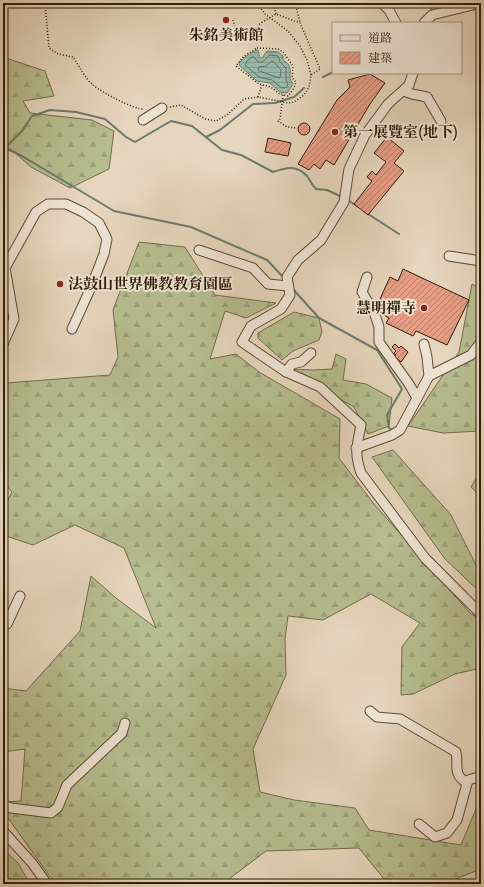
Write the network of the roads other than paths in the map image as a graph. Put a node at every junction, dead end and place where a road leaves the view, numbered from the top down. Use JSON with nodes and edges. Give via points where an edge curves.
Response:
{"nodes":[{"id":1,"x":382,"y":3,"type":"edge"},
{"id":2,"x":481,"y":3,"type":"edge"},
{"id":3,"x":395,"y":22,"type":"edge"},
{"id":4,"x":425,"y":22,"type":"edge"},
{"id":5,"x":413,"y":74,"type":"edge"},
{"id":6,"x":404,"y":91,"type":"junction"},
{"id":7,"x":162,"y":108,"type":"road end"},
{"id":8,"x":143,"y":120,"type":"dead end"},
{"id":9,"x":441,"y":121,"type":"dead end"},
{"id":10,"x":199,"y":250,"type":"dead end"},
{"id":11,"x":449,"y":256,"type":"dead end"},
{"id":12,"x":481,"y":261,"type":"edge"},
{"id":13,"x":4,"y":268,"type":"edge"},
{"id":14,"x":367,"y":277,"type":"dead end"},
{"id":15,"x":288,"y":286,"type":"junction"},
{"id":16,"x":72,"y":329,"type":"dead end"},
{"id":17,"x":481,"y":342,"type":"edge"},
{"id":18,"x":3,"y":344,"type":"edge"},
{"id":19,"x":424,"y":344,"type":"dead end"},
{"id":20,"x":311,"y":353,"type":"dead end"},
{"id":21,"x":286,"y":372,"type":"junction"},
{"id":22,"x":429,"y":376,"type":"junction"},
{"id":23,"x":417,"y":398,"type":"junction"},
{"id":24,"x":356,"y":448,"type":"junction"},
{"id":25,"x":20,"y":596,"type":"dead end"},
{"id":26,"x":481,"y":614,"type":"edge"},
{"id":27,"x":3,"y":626,"type":"edge"},
{"id":28,"x":370,"y":711,"type":"dead end"},
{"id":29,"x":125,"y":723,"type":"dead end"},
{"id":30,"x":481,"y":779,"type":"edge"},
{"id":31,"x":467,"y":783,"type":"junction"},
{"id":32,"x":3,"y":805,"type":"edge"},
{"id":33,"x":419,"y":824,"type":"dead end"},
{"id":34,"x":3,"y":831,"type":"edge"},
{"id":35,"x":47,"y":884,"type":"edge"}],
"edges":[{"from":1,"to":3,"type":"street"},
{"from":2,"to":4,"type":"street","via":[[432,15]]},
{"from":5,"to":6,"type":"street"},
{"from":6,"to":9,"type":"street","via":[[427,97]]},
{"from":6,"to":15,"type":"street","via":[[388,104],[365,136],[349,169],[344,202],[321,240],[298,260],[287,277]]},
{"from":7,"to":8,"type":"street"},
{"from":10,"to":15,"type":"street","via":[[252,268],[268,284]]},
{"from":11,"to":12,"type":"street"},
{"from":13,"to":16,"type":"street","via":[[36,212],[48,204],[66,204],[99,223],[107,240],[104,254]]},
{"from":13,"to":18,"type":"street","via":[[14,319]]},
{"from":14,"to":23,"type":"street","via":[[362,292],[374,312],[379,327],[378,342]]},
{"from":15,"to":21,"type":"street","via":[[290,295],[281,309],[250,326],[242,342]]},
{"from":17,"to":22,"type":"street","via":[[471,355]]},
{"from":19,"to":22,"type":"street"},
{"from":20,"to":21,"type":"street","via":[[301,362],[292,364]]},
{"from":21,"to":24,"type":"street","via":[[320,387],[361,426]]},
{"from":22,"to":23,"type":"street"},
{"from":23,"to":24,"type":"street","via":[[400,430],[392,436]]},
{"from":24,"to":26,"type":"street","via":[[356,459],[361,474],[370,486],[425,558]]},
{"from":25,"to":27,"type":"street","via":[[7,624]]},
{"from":28,"to":31,"type":"street","via":[[377,717],[400,719],[456,752],[457,772]]},
{"from":29,"to":32,"type":"street","via":[[122,733],[67,785],[58,807],[51,813]]},
{"from":30,"to":31,"type":"street","via":[[475,778],[468,780]]},
{"from":31,"to":33,"type":"street","via":[[457,820],[447,833],[436,837]]},
{"from":34,"to":35,"type":"street"}]}
